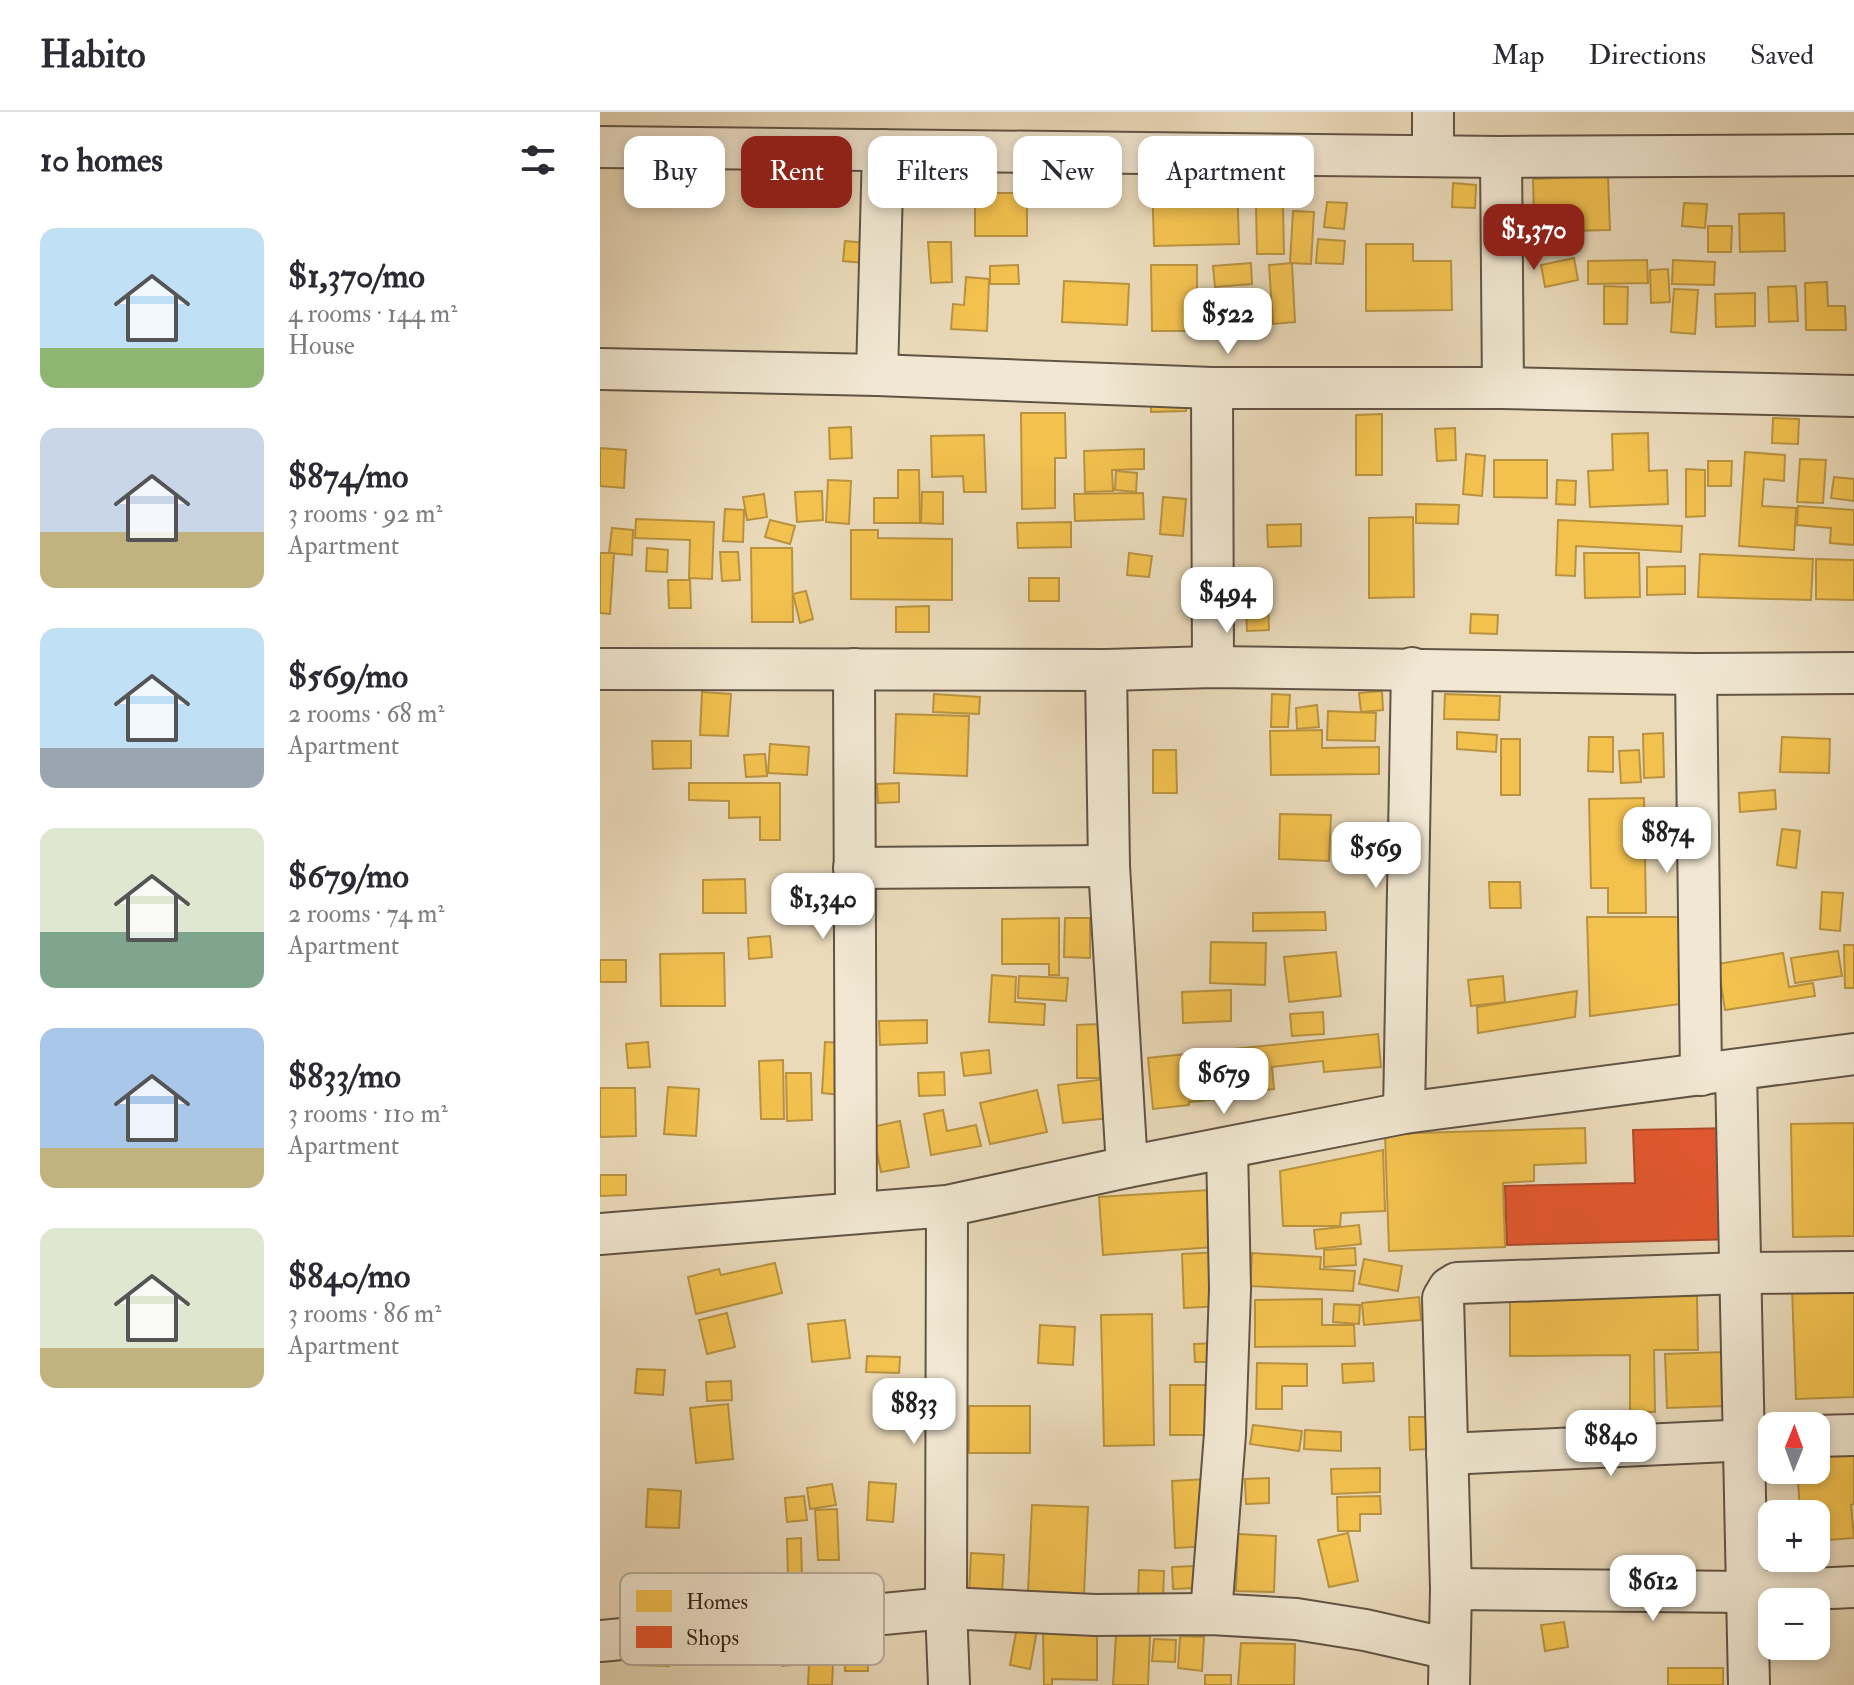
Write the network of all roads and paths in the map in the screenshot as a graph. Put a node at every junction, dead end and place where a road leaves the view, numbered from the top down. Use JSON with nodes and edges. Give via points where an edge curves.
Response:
{"nodes":[{"id":1,"x":1433,"y":112,"type":"edge"},
{"id":2,"x":600,"y":147,"type":"edge"},
{"id":3,"x":868,"y":150,"type":"edge"},
{"id":4,"x":997,"y":151,"type":"edge"},
{"id":5,"x":1433,"y":154,"type":"junction"},
{"id":6,"x":1854,"y":155,"type":"edge"},
{"id":7,"x":1501,"y":157,"type":"junction"},
{"id":8,"x":881,"y":208,"type":"edge"},
{"id":9,"x":600,"y":369,"type":"edge"},
{"id":10,"x":877,"y":375,"type":"junction"},
{"id":11,"x":1212,"y":388,"type":"junction"},
{"id":12,"x":1503,"y":388,"type":"junction"},
{"id":13,"x":1854,"y":396,"type":"edge"},
{"id":14,"x":1213,"y":667,"type":"junction"},
{"id":15,"x":1412,"y":668,"type":"junction"},
{"id":16,"x":600,"y":669,"type":"edge"},
{"id":17,"x":854,"y":669,"type":"junction"},
{"id":18,"x":1106,"y":670,"type":"junction"},
{"id":19,"x":1854,"y":673,"type":"edge"},
{"id":20,"x":1696,"y":674,"type":"junction"},
{"id":21,"x":1109,"y":866,"type":"junction"},
{"id":22,"x":854,"y":868,"type":"junction"},
{"id":23,"x":1854,"y":1054,"type":"edge"},
{"id":24,"x":1718,"y":1072,"type":"junction"},
{"id":25,"x":1404,"y":1113,"type":"junction"},
{"id":26,"x":1227,"y":1148,"type":"junction"},
{"id":27,"x":1127,"y":1167,"type":"junction"},
{"id":28,"x":947,"y":1206,"type":"junction"},
{"id":29,"x":856,"y":1212,"type":"junction"},
{"id":30,"x":600,"y":1234,"type":"edge"},
{"id":31,"x":1854,"y":1272,"type":"edge"},
{"id":32,"x":1741,"y":1273,"type":"junction"},
{"id":33,"x":1854,"y":1435,"type":"edge"},
{"id":34,"x":1830,"y":1436,"type":"edge"},
{"id":35,"x":1758,"y":1439,"type":"edge"},
{"id":36,"x":1447,"y":1454,"type":"junction"},
{"id":37,"x":1854,"y":1587,"type":"edge"},
{"id":38,"x":1451,"y":1589,"type":"junction"},
{"id":39,"x":1747,"y":1592,"type":"junction"},
{"id":40,"x":946,"y":1608,"type":"junction"},
{"id":41,"x":884,"y":1614,"type":"edge"},
{"id":42,"x":1211,"y":1614,"type":"junction"},
{"id":43,"x":620,"y":1639,"type":"edge"},
{"id":44,"x":600,"y":1641,"type":"edge"},
{"id":45,"x":1449,"y":1667,"type":"edge"},
{"id":46,"x":949,"y":1685,"type":"edge"},
{"id":47,"x":1749,"y":1685,"type":"edge"}],
"edges":[{"from":1,"to":5,"type":"street"},
{"from":2,"to":3,"type":"street"},
{"from":4,"to":5,"type":"street"},
{"from":5,"to":7,"type":"street"},
{"from":6,"to":7,"type":"street"},
{"from":7,"to":12,"type":"street"},
{"from":8,"to":10,"type":"street"},
{"from":9,"to":10,"type":"street"},
{"from":10,"to":11,"type":"street"},
{"from":11,"to":12,"type":"street"},
{"from":11,"to":14,"type":"street"},
{"from":12,"to":13,"type":"street"},
{"from":14,"to":15,"type":"street"},
{"from":14,"to":18,"type":"street"},
{"from":15,"to":20,"type":"street"},
{"from":15,"to":25,"type":"street"},
{"from":16,"to":17,"type":"street"},
{"from":17,"to":18,"type":"street"},
{"from":17,"to":22,"type":"street"},
{"from":18,"to":21,"type":"street"},
{"from":19,"to":20,"type":"street"},
{"from":20,"to":24,"type":"street"},
{"from":21,"to":22,"type":"street"},
{"from":21,"to":27,"type":"street"},
{"from":22,"to":29,"type":"street"},
{"from":23,"to":24,"type":"street"},
{"from":24,"to":25,"type":"street"},
{"from":24,"to":32,"type":"street"},
{"from":25,"to":26,"type":"street"},
{"from":26,"to":27,"type":"street"},
{"from":26,"to":42,"type":"street","via":[[1230,1289]]},
{"from":27,"to":28,"type":"street"},
{"from":28,"to":29,"type":"street"},
{"from":28,"to":40,"type":"street"},
{"from":29,"to":30,"type":"street"},
{"from":31,"to":32,"type":"street"},
{"from":32,"to":35,"type":"street"},
{"from":32,"to":36,"type":"street","via":[[1457,1283],[1443,1298]]},
{"from":33,"to":34,"type":"street"},
{"from":35,"to":36,"type":"street"},
{"from":35,"to":39,"type":"street"},
{"from":36,"to":38,"type":"street"},
{"from":37,"to":39,"type":"street"},
{"from":38,"to":39,"type":"street"},
{"from":38,"to":45,"type":"street"},
{"from":39,"to":47,"type":"street"},
{"from":40,"to":41,"type":"street"},
{"from":40,"to":42,"type":"street"},
{"from":40,"to":46,"type":"street"},
{"from":42,"to":45,"type":"street","via":[[1365,1630]]},
{"from":43,"to":44,"type":"street"}]}
